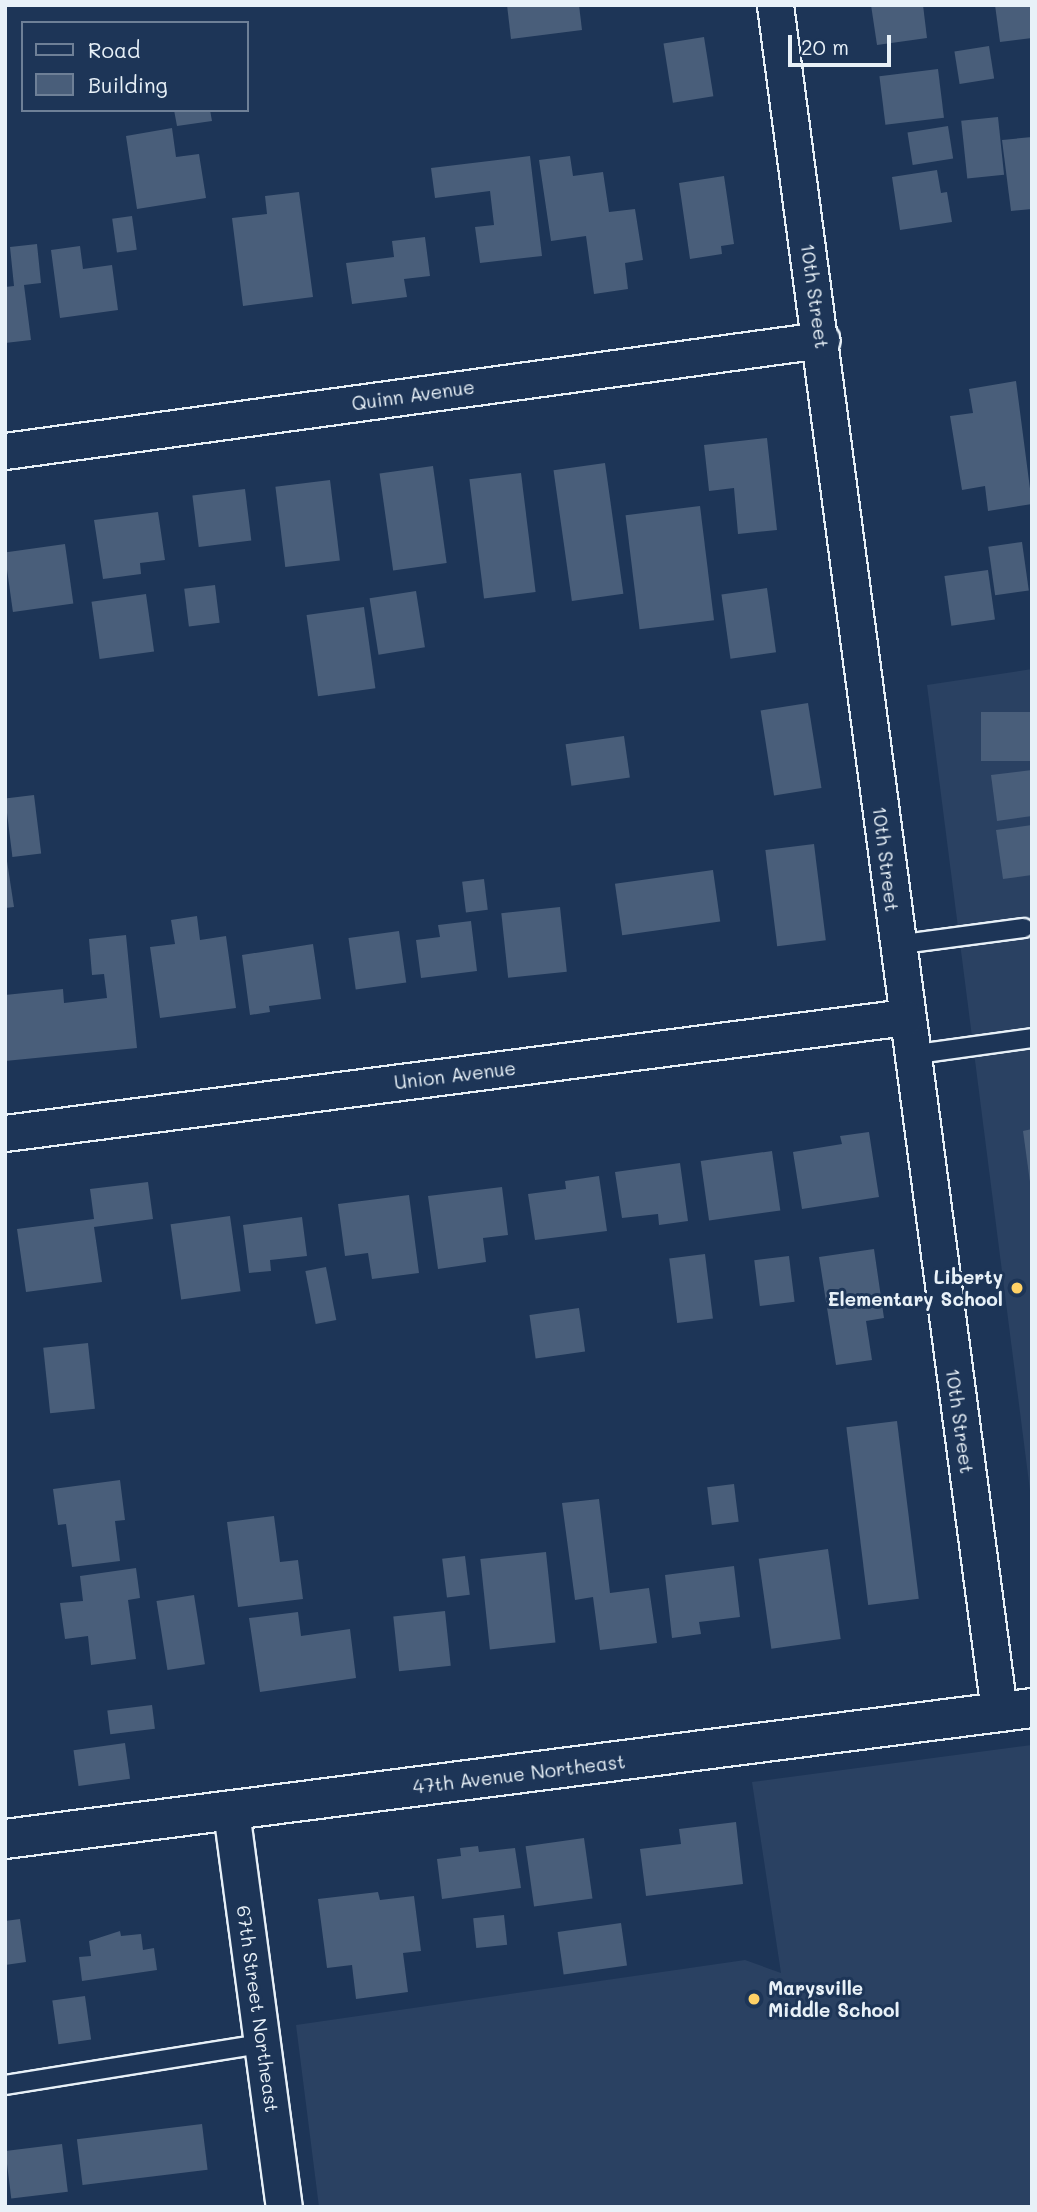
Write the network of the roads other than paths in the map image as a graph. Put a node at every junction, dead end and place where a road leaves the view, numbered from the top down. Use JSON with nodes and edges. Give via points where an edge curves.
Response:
{"nodes":[{"id":1,"x":775,"y":5,"type":"edge"},
{"id":2,"x":821,"y":340,"type":"junction"},
{"id":3,"x":5,"y":451,"type":"edge"},
{"id":4,"x":1024,"y":928,"type":"dead end"},
{"id":5,"x":896,"y":945,"type":"junction"},
{"id":6,"x":905,"y":1017,"type":"junction"},
{"id":7,"x":1032,"y":1038,"type":"edge"},
{"id":8,"x":911,"y":1055,"type":"junction"},
{"id":9,"x":5,"y":1133,"type":"edge"},
{"id":10,"x":1016,"y":1710,"type":"edge"},
{"id":11,"x":231,"y":1811,"type":"junction"},
{"id":12,"x":5,"y":1839,"type":"edge"},
{"id":13,"x":262,"y":2044,"type":"junction"},
{"id":14,"x":5,"y":2085,"type":"edge"},
{"id":15,"x":284,"y":2207,"type":"edge"}],
"edges":[{"from":1,"to":2,"type":"street","name":"10th Street"},
{"from":2,"to":3,"type":"street","name":"Quinn Avenue"},
{"from":2,"to":5,"type":"street","name":"10th Street"},
{"from":4,"to":5,"type":"lane"},
{"from":5,"to":6,"type":"street","name":"10th Street"},
{"from":6,"to":8,"type":"street","name":"10th Street"},
{"from":6,"to":9,"type":"street","name":"Union Avenue"},
{"from":7,"to":8,"type":"lane"},
{"from":8,"to":10,"type":"street","name":"10th Street"},
{"from":10,"to":11,"type":"street","name":"47th Avenue Northeast"},
{"from":11,"to":12,"type":"street","name":"47th Avenue Northeast"},
{"from":11,"to":13,"type":"street","name":"67th Street Northeast"},
{"from":13,"to":14,"type":"lane"},
{"from":13,"to":15,"type":"street","name":"67th Street Northeast"}]}
